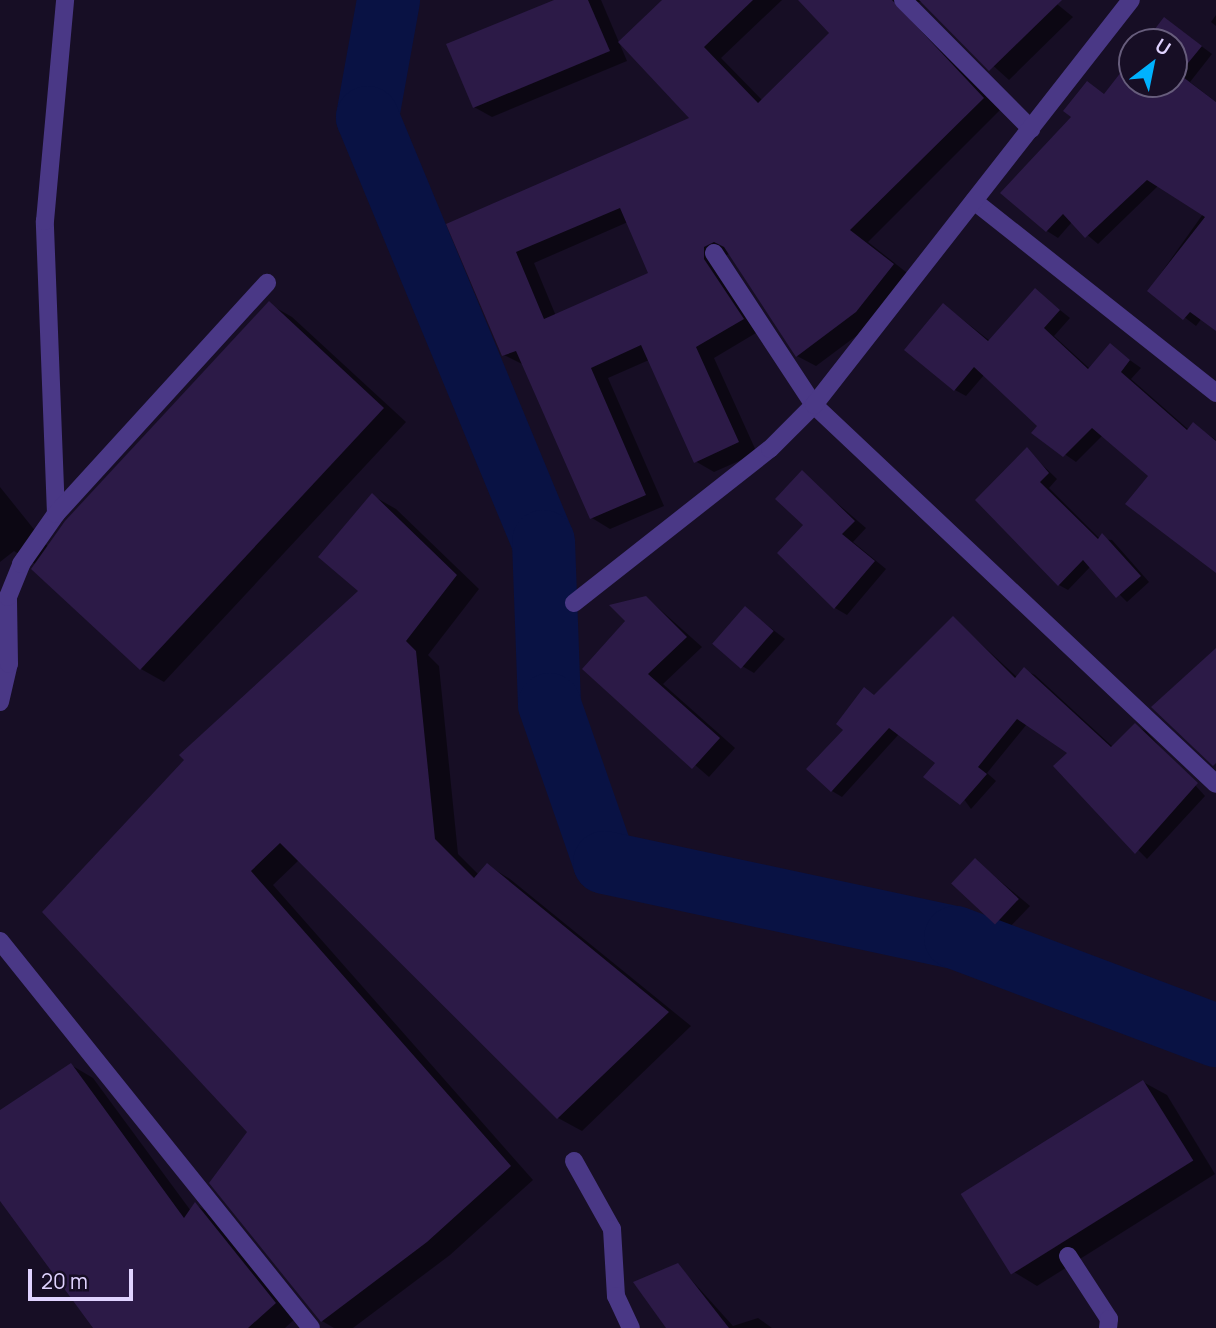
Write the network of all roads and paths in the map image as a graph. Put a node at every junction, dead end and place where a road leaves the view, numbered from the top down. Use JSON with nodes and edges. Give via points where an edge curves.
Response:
{"nodes":[{"id":1,"x":65,"y":0,"type":"edge"},
{"id":2,"x":903,"y":0,"type":"edge"},
{"id":3,"x":1131,"y":0,"type":"edge"},
{"id":4,"x":1031,"y":129,"type":"junction"},
{"id":5,"x":974,"y":201,"type":"junction"},
{"id":6,"x":713,"y":253,"type":"dead end"},
{"id":7,"x":267,"y":283,"type":"dead end"},
{"id":8,"x":1216,"y":393,"type":"edge"},
{"id":9,"x":814,"y":405,"type":"junction"},
{"id":10,"x":56,"y":514,"type":"junction"},
{"id":11,"x":574,"y":603,"type":"dead end"},
{"id":12,"x":0,"y":702,"type":"edge"},
{"id":13,"x":1216,"y":784,"type":"edge"},
{"id":14,"x":0,"y":941,"type":"edge"},
{"id":15,"x":574,"y":1161,"type":"dead end"},
{"id":16,"x":1068,"y":1256,"type":"dead end"},
{"id":17,"x":310,"y":1328,"type":"edge"},
{"id":18,"x":631,"y":1328,"type":"edge"},
{"id":19,"x":1108,"y":1328,"type":"edge"}],
"edges":[{"from":1,"to":10,"type":"street","via":[[46,221]]},
{"from":2,"to":4,"type":"street"},
{"from":3,"to":4,"type":"street"},
{"from":4,"to":5,"type":"street"},
{"from":5,"to":8,"type":"street"},
{"from":5,"to":9,"type":"street"},
{"from":6,"to":9,"type":"street"},
{"from":7,"to":10,"type":"street"},
{"from":9,"to":11,"type":"street","via":[[740,475]]},
{"from":9,"to":13,"type":"street"},
{"from":10,"to":12,"type":"street","via":[[21,564],[8,597],[9,664]]},
{"from":14,"to":17,"type":"street"},
{"from":15,"to":18,"type":"street","via":[[612,1229],[616,1296]]},
{"from":16,"to":19,"type":"street","via":[[1109,1319]]}]}
